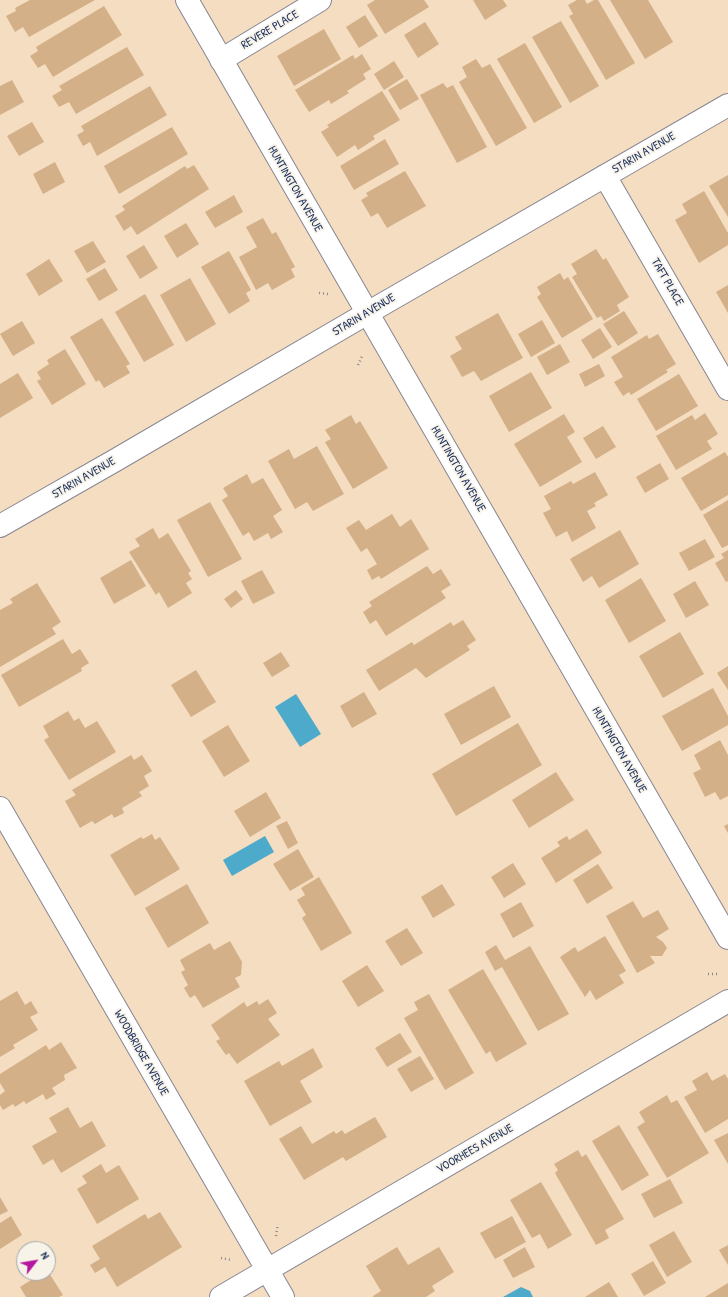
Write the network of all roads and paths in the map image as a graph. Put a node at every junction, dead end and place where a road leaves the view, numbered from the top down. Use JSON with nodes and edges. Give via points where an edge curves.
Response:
{"nodes":[{"id":1,"x":186,"y":0,"type":"edge"},
{"id":2,"x":320,"y":0,"type":"edge"},
{"id":3,"x":221,"y":60,"type":"junction"},
{"id":4,"x":728,"y":105,"type":"edge"},
{"id":5,"x":605,"y":176,"type":"junction"},
{"id":6,"x":319,"y":293,"type":"dead end"},
{"id":7,"x":329,"y":294,"type":"dead end"},
{"id":8,"x":368,"y":313,"type":"junction"},
{"id":9,"x":363,"y":353,"type":"dead end"},
{"id":10,"x":358,"y":365,"type":"dead end"},
{"id":11,"x":728,"y":388,"type":"edge"},
{"id":12,"x":0,"y":526,"type":"edge"},
{"id":13,"x":0,"y":808,"type":"edge"},
{"id":14,"x":728,"y":938,"type":"edge"},
{"id":15,"x":708,"y":974,"type":"dead end"},
{"id":16,"x":717,"y":974,"type":"dead end"},
{"id":17,"x":728,"y":1001,"type":"edge"},
{"id":18,"x":278,"y":1224,"type":"dead end"},
{"id":19,"x":276,"y":1236,"type":"dead end"},
{"id":20,"x":221,"y":1258,"type":"dead end"},
{"id":21,"x":235,"y":1260,"type":"dead end"},
{"id":22,"x":267,"y":1270,"type":"junction"},
{"id":23,"x":221,"y":1297,"type":"edge"},
{"id":24,"x":283,"y":1297,"type":"edge"}],
"edges":[{"from":1,"to":3,"type":"street","name":"HUNTINGTON AVENUE"},
{"from":2,"to":3,"type":"street","name":"REVERE PLACE"},
{"from":3,"to":8,"type":"street","name":"HUNTINGTON AVENUE"},
{"from":4,"to":5,"type":"street","name":"STARIN AVENUE"},
{"from":5,"to":8,"type":"street","name":"STARIN AVENUE"},
{"from":5,"to":11,"type":"street","name":"TAFT PLACE"},
{"from":6,"to":7,"type":"path"},
{"from":8,"to":12,"type":"street","name":"STARIN AVENUE"},
{"from":8,"to":14,"type":"street","name":"HUNTINGTON AVENUE"},
{"from":9,"to":10,"type":"path"},
{"from":13,"to":22,"type":"street","name":"WOODBRIDGE AVENUE"},
{"from":15,"to":16,"type":"path"},
{"from":17,"to":22,"type":"street","name":"VOORHEES AVENUE"},
{"from":18,"to":19,"type":"path"},
{"from":20,"to":21,"type":"path"},
{"from":22,"to":23,"type":"street","name":"VOORHEES AVENUE"},
{"from":22,"to":24,"type":"street","name":"WOODBRIDGE AVENUE"}]}
